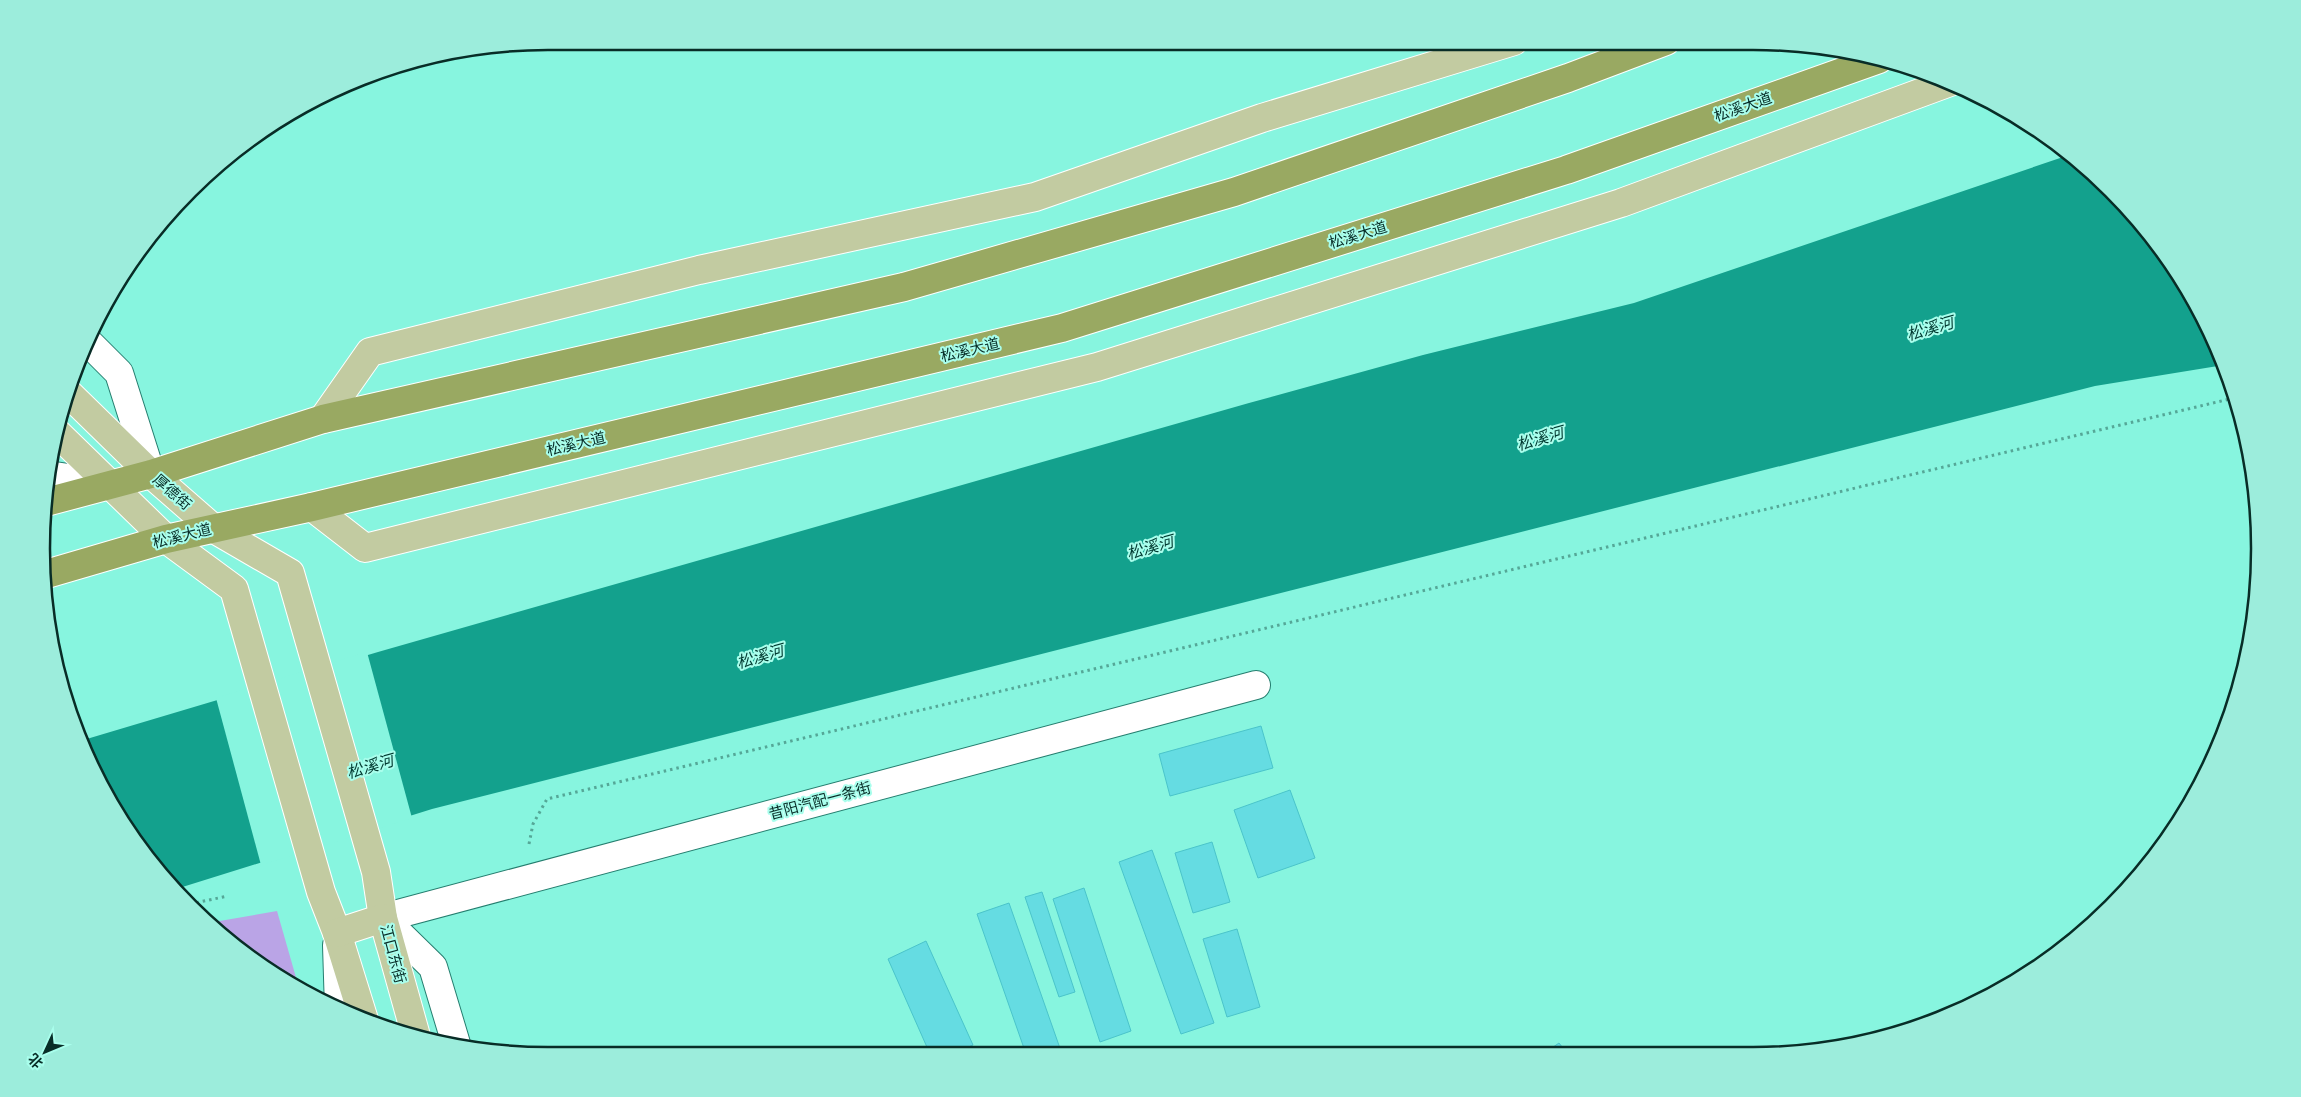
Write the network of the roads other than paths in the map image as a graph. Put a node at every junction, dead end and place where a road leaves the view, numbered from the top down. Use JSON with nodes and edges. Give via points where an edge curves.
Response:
{"nodes":[{"id":1,"x":1485,"y":50,"type":"edge"},
{"id":2,"x":1642,"y":50,"type":"edge"},
{"id":3,"x":1866,"y":64,"type":"edge"},
{"id":4,"x":1939,"y":86,"type":"edge"},
{"id":5,"x":93,"y":347,"type":"edge"},
{"id":6,"x":73,"y":398,"type":"edge"},
{"id":7,"x":323,"y":419,"type":"junction"},
{"id":8,"x":63,"y":439,"type":"edge"},
{"id":9,"x":151,"y":474,"type":"junction"},
{"id":10,"x":55,"y":476,"type":"edge"},
{"id":11,"x":109,"y":484,"type":"junction"},
{"id":12,"x":52,"y":500,"type":"edge"},
{"id":13,"x":312,"y":507,"type":"junction"},
{"id":14,"x":214,"y":528,"type":"junction"},
{"id":15,"x":166,"y":539,"type":"junction"},
{"id":16,"x":51,"y":573,"type":"edge"},
{"id":17,"x":290,"y":573,"type":"joint"},
{"id":18,"x":1256,"y":685,"type":"dead end"},
{"id":19,"x":383,"y":918,"type":"junction"},
{"id":20,"x":337,"y":933,"type":"junction"},
{"id":21,"x":339,"y":1001,"type":"edge"},
{"id":22,"x":361,"y":1010,"type":"edge"},
{"id":23,"x":414,"y":1029,"type":"edge"},
{"id":24,"x":454,"y":1038,"type":"edge"}],
"edges":[{"from":1,"to":7,"type":"main road","via":[[1262,118],[1035,197],[699,270],[370,352]]},
{"from":2,"to":7,"type":"highway","via":[[1234,192],[904,287]]},
{"from":3,"to":13,"type":"highway","name":"松溪大道","via":[[1566,170],[1062,328]]},
{"from":4,"to":13,"type":"main road","via":[[1621,203],[1097,368],[365,548]]},
{"from":5,"to":9,"type":"street","via":[[119,373]]},
{"from":6,"to":9,"type":"main road","name":"厚德街"},
{"from":7,"to":9,"type":"highway"},
{"from":8,"to":11,"type":"main road"},
{"from":9,"to":11,"type":"highway"},
{"from":9,"to":14,"type":"main road","name":"厚德街"},
{"from":10,"to":11,"type":"street"},
{"from":11,"to":12,"type":"highway"},
{"from":11,"to":15,"type":"main road"},
{"from":13,"to":14,"type":"highway","name":"松溪大道"},
{"from":14,"to":15,"type":"highway","name":"松溪大道"},
{"from":14,"to":17,"type":"main road","name":"厚德街"},
{"from":15,"to":16,"type":"highway","name":"松溪大道"},
{"from":15,"to":20,"type":"main road","via":[[234,589],[321,892]]},
{"from":17,"to":19,"type":"main road","name":"江口东街","via":[[376,872]]},
{"from":18,"to":19,"type":"street","name":"昔阳汽配一条街"},
{"from":19,"to":20,"type":"main road"},
{"from":19,"to":23,"type":"main road","name":"江口东街"},
{"from":19,"to":24,"type":"street","via":[[433,967]]},
{"from":20,"to":21,"type":"street"},
{"from":20,"to":22,"type":"main road"}]}
